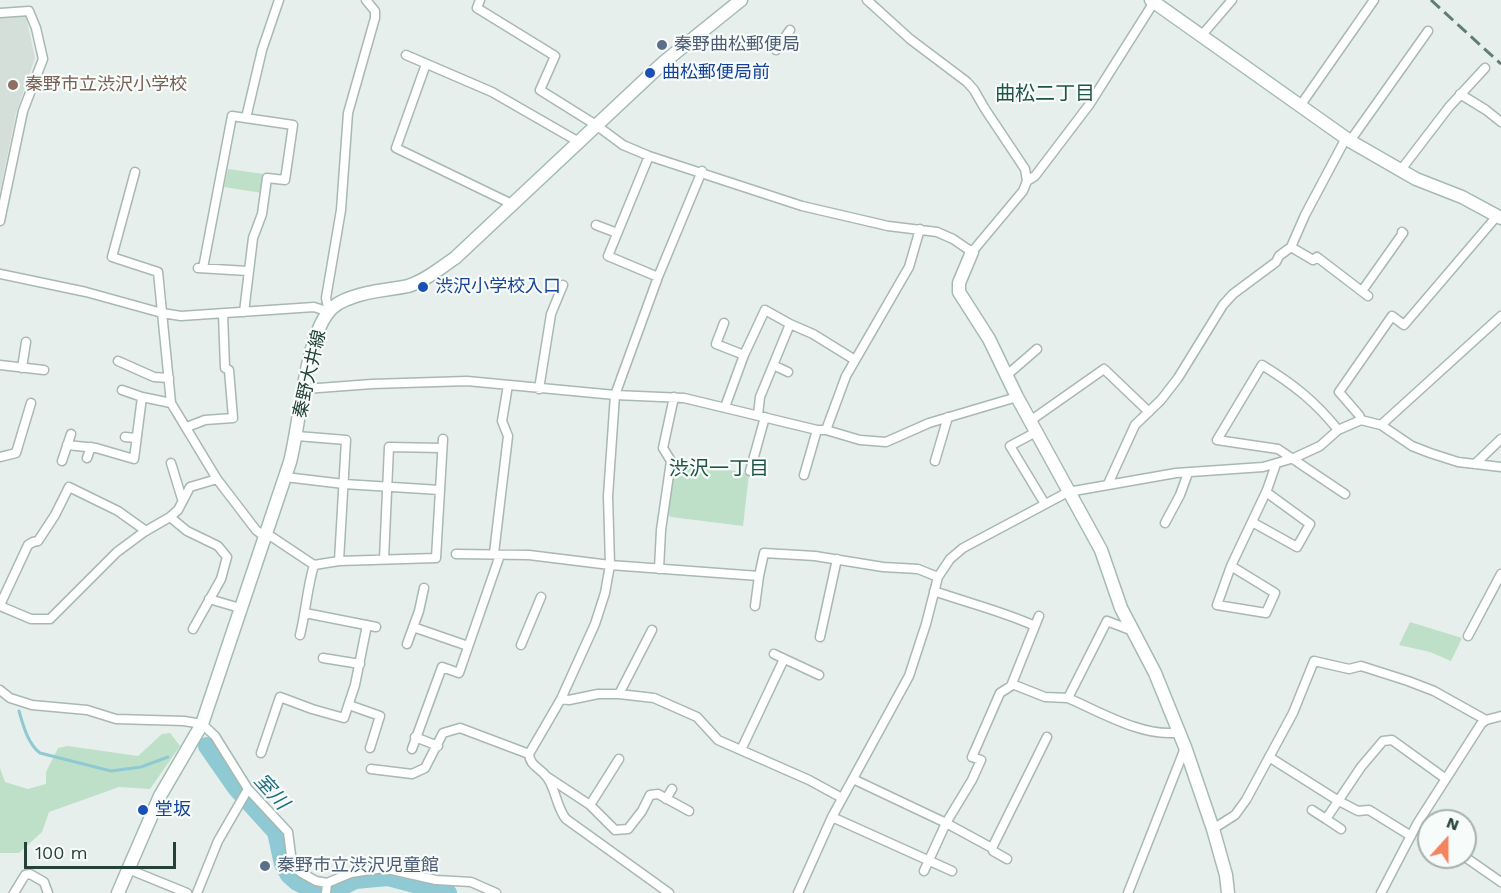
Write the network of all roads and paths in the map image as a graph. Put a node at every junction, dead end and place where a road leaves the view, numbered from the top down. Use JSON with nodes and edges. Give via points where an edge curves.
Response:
{"nodes":[{"id":1,"x":279,"y":0,"type":"edge"},
{"id":2,"x":366,"y":0,"type":"edge"},
{"id":3,"x":480,"y":0,"type":"edge"},
{"id":4,"x":741,"y":0,"type":"edge"},
{"id":5,"x":867,"y":0,"type":"edge"},
{"id":6,"x":1232,"y":0,"type":"edge"},
{"id":7,"x":1374,"y":0,"type":"edge"},
{"id":8,"x":1153,"y":1,"type":"edge"},
{"id":9,"x":0,"y":13,"type":"edge"},
{"id":10,"x":790,"y":30,"type":"dead end"},
{"id":11,"x":1428,"y":31,"type":"dead end"},
{"id":12,"x":1202,"y":35,"type":"junction"},
{"id":13,"x":776,"y":50,"type":"dead end"},
{"id":14,"x":406,"y":55,"type":"dead end"},
{"id":15,"x":426,"y":64,"type":"junction"},
{"id":16,"x":1485,"y":68,"type":"dead end"},
{"id":17,"x":1460,"y":94,"type":"junction"},
{"id":18,"x":1300,"y":106,"type":"junction"},
{"id":19,"x":246,"y":118,"type":"junction"},
{"id":20,"x":1501,"y":122,"type":"edge"},
{"id":21,"x":596,"y":125,"type":"junction"},
{"id":22,"x":1348,"y":139,"type":"junction"},
{"id":23,"x":579,"y":142,"type":"junction"},
{"id":24,"x":649,"y":156,"type":"junction"},
{"id":25,"x":702,"y":171,"type":"junction"},
{"id":26,"x":1400,"y":171,"type":"junction"},
{"id":27,"x":135,"y":172,"type":"dead end"},
{"id":28,"x":1027,"y":182,"type":"junction"},
{"id":29,"x":514,"y":205,"type":"junction"},
{"id":30,"x":1499,"y":217,"type":"edge"},
{"id":31,"x":0,"y":222,"type":"edge"},
{"id":32,"x":597,"y":225,"type":"dead end"},
{"id":33,"x":920,"y":229,"type":"junction"},
{"id":34,"x":1402,"y":232,"type":"dead end"},
{"id":35,"x":617,"y":233,"type":"junction"},
{"id":36,"x":1291,"y":247,"type":"junction"},
{"id":37,"x":972,"y":252,"type":"junction"},
{"id":38,"x":248,"y":271,"type":"junction"},
{"id":39,"x":0,"y":274,"type":"edge"},
{"id":40,"x":658,"y":278,"type":"junction"},
{"id":41,"x":563,"y":285,"type":"dead end"},
{"id":42,"x":244,"y":312,"type":"junction"},
{"id":43,"x":329,"y":312,"type":"junction"},
{"id":44,"x":162,"y":313,"type":"junction"},
{"id":45,"x":222,"y":314,"type":"junction"},
{"id":46,"x":1501,"y":316,"type":"edge"},
{"id":47,"x":724,"y":323,"type":"dead end"},
{"id":48,"x":790,"y":324,"type":"junction"},
{"id":49,"x":26,"y":342,"type":"dead end"},
{"id":50,"x":1037,"y":349,"type":"dead end"},
{"id":51,"x":744,"y":355,"type":"junction"},
{"id":52,"x":855,"y":360,"type":"junction"},
{"id":53,"x":118,"y":362,"type":"dead end"},
{"id":54,"x":0,"y":365,"type":"edge"},
{"id":55,"x":773,"y":365,"type":"junction"},
{"id":56,"x":22,"y":368,"type":"junction"},
{"id":57,"x":44,"y":370,"type":"dead end"},
{"id":58,"x":788,"y":372,"type":"dead end"},
{"id":59,"x":1007,"y":375,"type":"junction"},
{"id":60,"x":169,"y":378,"type":"junction"},
{"id":61,"x":508,"y":386,"type":"junction"},
{"id":62,"x":539,"y":388,"type":"junction"},
{"id":63,"x":305,"y":389,"type":"junction"},
{"id":64,"x":123,"y":390,"type":"dead end"},
{"id":65,"x":615,"y":395,"type":"junction"},
{"id":66,"x":1017,"y":396,"type":"junction"},
{"id":67,"x":142,"y":397,"type":"junction"},
{"id":68,"x":674,"y":397,"type":"junction"},
{"id":69,"x":32,"y":403,"type":"dead end"},
{"id":70,"x":171,"y":403,"type":"junction"},
{"id":71,"x":725,"y":407,"type":"junction"},
{"id":72,"x":1149,"y":412,"type":"junction"},
{"id":73,"x":761,"y":416,"type":"junction"},
{"id":74,"x":948,"y":417,"type":"junction"},
{"id":75,"x":1361,"y":420,"type":"junction"},
{"id":76,"x":1381,"y":425,"type":"junction"},
{"id":77,"x":187,"y":427,"type":"junction"},
{"id":78,"x":1033,"y":427,"type":"junction"},
{"id":79,"x":822,"y":430,"type":"junction"},
{"id":80,"x":1338,"y":430,"type":"junction"},
{"id":81,"x":71,"y":434,"type":"dead end"},
{"id":82,"x":297,"y":436,"type":"junction"},
{"id":83,"x":125,"y":437,"type":"dead end"},
{"id":84,"x":136,"y":438,"type":"junction"},
{"id":85,"x":1501,"y":439,"type":"edge"},
{"id":86,"x":67,"y":445,"type":"junction"},
{"id":87,"x":91,"y":447,"type":"junction"},
{"id":88,"x":0,"y":456,"type":"edge"},
{"id":89,"x":87,"y":458,"type":"dead end"},
{"id":90,"x":1294,"y":459,"type":"junction"},
{"id":91,"x":62,"y":461,"type":"dead end"},
{"id":92,"x":935,"y":461,"type":"dead end"},
{"id":93,"x":171,"y":463,"type":"dead end"},
{"id":94,"x":1276,"y":464,"type":"junction"},
{"id":95,"x":1475,"y":464,"type":"junction"},
{"id":96,"x":1501,"y":467,"type":"edge"},
{"id":97,"x":750,"y":471,"type":"dead end"},
{"id":98,"x":1188,"y":473,"type":"junction"},
{"id":99,"x":804,"y":476,"type":"dead end"},
{"id":100,"x":285,"y":477,"type":"junction"},
{"id":101,"x":217,"y":479,"type":"junction"},
{"id":102,"x":344,"y":484,"type":"junction"},
{"id":103,"x":1108,"y":484,"type":"junction"},
{"id":104,"x":387,"y":487,"type":"junction"},
{"id":105,"x":440,"y":490,"type":"junction"},
{"id":106,"x":1068,"y":492,"type":"junction"},
{"id":107,"x":1266,"y":492,"type":"junction"},
{"id":108,"x":1345,"y":494,"type":"dead end"},
{"id":109,"x":182,"y":499,"type":"junction"},
{"id":110,"x":1045,"y":504,"type":"junction"},
{"id":111,"x":170,"y":517,"type":"junction"},
{"id":112,"x":1252,"y":522,"type":"junction"},
{"id":113,"x":1165,"y":524,"type":"dead end"},
{"id":114,"x":146,"y":531,"type":"junction"},
{"id":115,"x":264,"y":536,"type":"junction"},
{"id":116,"x":456,"y":554,"type":"dead end"},
{"id":117,"x":497,"y":554,"type":"junction"},
{"id":118,"x":384,"y":559,"type":"junction"},
{"id":119,"x":837,"y":560,"type":"junction"},
{"id":120,"x":339,"y":561,"type":"junction"},
{"id":121,"x":314,"y":565,"type":"junction"},
{"id":122,"x":610,"y":565,"type":"junction"},
{"id":123,"x":1231,"y":566,"type":"junction"},
{"id":124,"x":659,"y":569,"type":"junction"},
{"id":125,"x":1501,"y":574,"type":"edge"},
{"id":126,"x":759,"y":576,"type":"junction"},
{"id":127,"x":938,"y":577,"type":"junction"},
{"id":128,"x":424,"y":588,"type":"dead end"},
{"id":129,"x":934,"y":591,"type":"junction"},
{"id":130,"x":541,"y":597,"type":"dead end"},
{"id":131,"x":209,"y":599,"type":"junction"},
{"id":132,"x":0,"y":606,"type":"edge"},
{"id":133,"x":755,"y":606,"type":"dead end"},
{"id":134,"x":240,"y":608,"type":"junction"},
{"id":135,"x":305,"y":613,"type":"junction"},
{"id":136,"x":1040,"y":616,"type":"dead end"},
{"id":137,"x":1035,"y":626,"type":"junction"},
{"id":138,"x":413,"y":627,"type":"junction"},
{"id":139,"x":193,"y":629,"type":"dead end"},
{"id":140,"x":652,"y":630,"type":"dead end"},
{"id":141,"x":1133,"y":631,"type":"junction"},
{"id":142,"x":300,"y":635,"type":"dead end"},
{"id":143,"x":1468,"y":636,"type":"dead end"},
{"id":144,"x":820,"y":637,"type":"dead end"},
{"id":145,"x":407,"y":644,"type":"dead end"},
{"id":146,"x":521,"y":645,"type":"dead end"},
{"id":147,"x":468,"y":646,"type":"junction"},
{"id":148,"x":774,"y":654,"type":"dead end"},
{"id":149,"x":323,"y":657,"type":"dead end"},
{"id":150,"x":784,"y":659,"type":"junction"},
{"id":151,"x":360,"y":664,"type":"junction"},
{"id":152,"x":819,"y":675,"type":"dead end"},
{"id":153,"x":1012,"y":684,"type":"junction"},
{"id":154,"x":284,"y":686,"type":"dead end"},
{"id":155,"x":0,"y":690,"type":"edge"},
{"id":156,"x":619,"y":694,"type":"junction"},
{"id":157,"x":280,"y":697,"type":"junction"},
{"id":158,"x":1068,"y":698,"type":"junction"},
{"id":159,"x":561,"y":699,"type":"junction"},
{"id":160,"x":349,"y":705,"type":"junction"},
{"id":161,"x":1501,"y":716,"type":"edge"},
{"id":162,"x":1486,"y":720,"type":"junction"},
{"id":163,"x":202,"y":724,"type":"junction"},
{"id":164,"x":1179,"y":732,"type":"junction"},
{"id":165,"x":1047,"y":736,"type":"dead end"},
{"id":166,"x":415,"y":737,"type":"junction"},
{"id":167,"x":438,"y":746,"type":"junction"},
{"id":168,"x":1185,"y":747,"type":"junction"},
{"id":169,"x":370,"y":748,"type":"dead end"},
{"id":170,"x":412,"y":749,"type":"dead end"},
{"id":171,"x":741,"y":750,"type":"junction"},
{"id":172,"x":261,"y":753,"type":"dead end"},
{"id":173,"x":529,"y":754,"type":"junction"},
{"id":174,"x":1269,"y":757,"type":"junction"},
{"id":175,"x":619,"y":759,"type":"dead end"},
{"id":176,"x":371,"y":769,"type":"dead end"},
{"id":177,"x":546,"y":776,"type":"junction"},
{"id":178,"x":853,"y":779,"type":"junction"},
{"id":179,"x":1446,"y":779,"type":"junction"},
{"id":180,"x":672,"y":789,"type":"dead end"},
{"id":181,"x":247,"y":791,"type":"junction"},
{"id":182,"x":842,"y":798,"type":"junction"},
{"id":183,"x":666,"y":799,"type":"junction"},
{"id":184,"x":1337,"y":800,"type":"junction"},
{"id":185,"x":590,"y":805,"type":"junction"},
{"id":186,"x":1427,"y":809,"type":"edge"},
{"id":187,"x":1312,"y":810,"type":"dead end"},
{"id":188,"x":689,"y":812,"type":"dead end"},
{"id":189,"x":832,"y":817,"type":"junction"},
{"id":190,"x":1326,"y":819,"type":"junction"},
{"id":191,"x":946,"y":823,"type":"junction"},
{"id":192,"x":1417,"y":824,"type":"edge"},
{"id":193,"x":1213,"y":829,"type":"junction"},
{"id":194,"x":1341,"y":829,"type":"dead end"},
{"id":195,"x":1411,"y":836,"type":"junction"},
{"id":196,"x":992,"y":848,"type":"junction"},
{"id":197,"x":1007,"y":859,"type":"dead end"},
{"id":198,"x":928,"y":860,"type":"junction"},
{"id":199,"x":1477,"y":865,"type":"edge"},
{"id":200,"x":128,"y":869,"type":"junction"},
{"id":201,"x":924,"y":871,"type":"dead end"},
{"id":202,"x":952,"y":871,"type":"dead end"},
{"id":203,"x":1501,"y":882,"type":"edge"},
{"id":204,"x":326,"y":888,"type":"edge"},
{"id":205,"x":14,"y":893,"type":"edge"},
{"id":206,"x":48,"y":893,"type":"edge"},
{"id":207,"x":118,"y":893,"type":"edge"},
{"id":208,"x":187,"y":893,"type":"edge"},
{"id":209,"x":197,"y":893,"type":"edge"},
{"id":210,"x":495,"y":893,"type":"edge"},
{"id":211,"x":669,"y":893,"type":"edge"},
{"id":212,"x":798,"y":893,"type":"edge"},
{"id":213,"x":1128,"y":893,"type":"edge"},
{"id":214,"x":1228,"y":893,"type":"edge"},
{"id":215,"x":1381,"y":893,"type":"edge"}],
"edges":[{"from":1,"to":19,"type":"street"},
{"from":2,"to":43,"type":"street","via":[[375,11],[375,18],[348,113],[341,210],[326,298]]},
{"from":3,"to":21,"type":"street","via":[[477,8],[555,56],[540,90]]},
{"from":4,"to":21,"type":"main road","name":"秦野大井線","via":[[664,62]]},
{"from":5,"to":28,"type":"street","via":[[967,82],[1025,169]]},
{"from":6,"to":12,"type":"street"},
{"from":7,"to":18,"type":"street"},
{"from":8,"to":12,"type":"main road"},
{"from":8,"to":28,"type":"street","via":[[1089,105]]},
{"from":9,"to":31,"type":"street","via":[[29,11],[42,59],[23,111]]},
{"from":10,"to":13,"type":"street"},
{"from":11,"to":22,"type":"street"},
{"from":12,"to":18,"type":"main road"},
{"from":14,"to":15,"type":"street"},
{"from":15,"to":23,"type":"street","via":[[492,92]]},
{"from":15,"to":29,"type":"street","via":[[396,148]]},
{"from":16,"to":17,"type":"street"},
{"from":17,"to":20,"type":"street"},
{"from":17,"to":26,"type":"street"},
{"from":18,"to":22,"type":"main road"},
{"from":19,"to":38,"type":"street","via":[[293,125],[285,180],[267,178]]},
{"from":19,"to":38,"type":"street","via":[[232,116],[200,268]]},
{"from":21,"to":23,"type":"main road","name":"秦野大井線"},
{"from":21,"to":24,"type":"street","via":[[623,145]]},
{"from":22,"to":26,"type":"main road"},
{"from":22,"to":36,"type":"street"},
{"from":23,"to":29,"type":"main road","name":"秦野大井線"},
{"from":24,"to":25,"type":"street"},
{"from":24,"to":35,"type":"street"},
{"from":25,"to":33,"type":"street","via":[[802,206],[888,226]]},
{"from":25,"to":40,"type":"street"},
{"from":26,"to":30,"type":"main road"},
{"from":27,"to":44,"type":"street","via":[[112,257],[158,272]]},
{"from":28,"to":37,"type":"street"},
{"from":29,"to":43,"type":"main road","name":"秦野大井線","via":[[456,258],[423,279],[356,296]]},
{"from":30,"to":75,"type":"street","via":[[1404,325],[1392,316],[1349,376],[1339,392]]},
{"from":32,"to":35,"type":"street"},
{"from":33,"to":37,"type":"street","via":[[953,239]]},
{"from":33,"to":52,"type":"street","via":[[909,267]]},
{"from":34,"to":36,"type":"street","via":[[1365,293],[1317,257],[1313,260]]},
{"from":35,"to":40,"type":"street","via":[[608,256]]},
{"from":36,"to":72,"type":"street","via":[[1223,305],[1178,378]]},
{"from":37,"to":59,"type":"main road","via":[[959,292]]},
{"from":38,"to":42,"type":"street"},
{"from":39,"to":44,"type":"street"},
{"from":40,"to":65,"type":"street"},
{"from":41,"to":62,"type":"street","via":[[551,314]]},
{"from":42,"to":43,"type":"street","via":[[314,307]]},
{"from":42,"to":45,"type":"street"},
{"from":43,"to":63,"type":"main road","name":"秦野大井線","via":[[315,340]]},
{"from":44,"to":45,"type":"street"},
{"from":44,"to":60,"type":"street"},
{"from":45,"to":77,"type":"street","via":[[233,418],[205,420]]},
{"from":46,"to":76,"type":"street"},
{"from":47,"to":51,"type":"street","via":[[716,344]]},
{"from":48,"to":51,"type":"street","via":[[765,310]]},
{"from":48,"to":52,"type":"street"},
{"from":48,"to":55,"type":"street"},
{"from":49,"to":56,"type":"street"},
{"from":50,"to":59,"type":"street"},
{"from":51,"to":71,"type":"street"},
{"from":52,"to":79,"type":"street"},
{"from":53,"to":60,"type":"street","via":[[154,377]]},
{"from":54,"to":56,"type":"street"},
{"from":55,"to":58,"type":"street"},
{"from":55,"to":73,"type":"street","via":[[760,397]]},
{"from":56,"to":57,"type":"street"},
{"from":59,"to":66,"type":"main road"},
{"from":60,"to":70,"type":"street"},
{"from":61,"to":62,"type":"street"},
{"from":61,"to":63,"type":"street","via":[[429,381]]},
{"from":61,"to":117,"type":"street","via":[[502,421],[508,436]]},
{"from":62,"to":65,"type":"street"},
{"from":63,"to":82,"type":"main road","name":"秦野大井線"},
{"from":64,"to":67,"type":"street"},
{"from":65,"to":68,"type":"street"},
{"from":65,"to":122,"type":"street","via":[[608,496]]},
{"from":66,"to":74,"type":"street"},
{"from":66,"to":78,"type":"main road"},
{"from":67,"to":70,"type":"street"},
{"from":67,"to":84,"type":"street"},
{"from":68,"to":71,"type":"street"},
{"from":68,"to":124,"type":"street","via":[[663,448],[671,462]]},
{"from":69,"to":88,"type":"street","via":[[15,453]]},
{"from":70,"to":77,"type":"street"},
{"from":71,"to":73,"type":"street"},
{"from":72,"to":78,"type":"street","via":[[1104,369]]},
{"from":72,"to":103,"type":"street","via":[[1135,425]]},
{"from":73,"to":79,"type":"street"},
{"from":73,"to":97,"type":"street"},
{"from":74,"to":79,"type":"street","via":[[886,442]]},
{"from":74,"to":92,"type":"street"},
{"from":75,"to":76,"type":"street"},
{"from":75,"to":80,"type":"street"},
{"from":76,"to":95,"type":"street","via":[[1412,446]]},
{"from":77,"to":101,"type":"street"},
{"from":78,"to":106,"type":"main road"},
{"from":78,"to":110,"type":"street","via":[[1010,446]]},
{"from":79,"to":99,"type":"street"},
{"from":80,"to":90,"type":"street","via":[[1320,446]]},
{"from":80,"to":90,"type":"street","via":[[1294,385],[1262,365],[1217,440],[1278,449]]},
{"from":81,"to":86,"type":"street"},
{"from":82,"to":100,"type":"main road","name":"秦野大井線"},
{"from":82,"to":102,"type":"street","via":[[346,440]]},
{"from":83,"to":84,"type":"street"},
{"from":84,"to":87,"type":"street","via":[[134,459]]},
{"from":85,"to":95,"type":"street"},
{"from":86,"to":87,"type":"street"},
{"from":86,"to":91,"type":"street"},
{"from":87,"to":89,"type":"street"},
{"from":90,"to":94,"type":"street"},
{"from":90,"to":108,"type":"street"},
{"from":93,"to":109,"type":"street"},
{"from":94,"to":98,"type":"street"},
{"from":94,"to":107,"type":"street"},
{"from":95,"to":96,"type":"street"},
{"from":98,"to":103,"type":"street"},
{"from":98,"to":113,"type":"street"},
{"from":100,"to":102,"type":"street"},
{"from":100,"to":115,"type":"main road","name":"秦野大井線"},
{"from":101,"to":109,"type":"street","via":[[190,487]]},
{"from":101,"to":115,"type":"street","via":[[248,522]]},
{"from":102,"to":104,"type":"street"},
{"from":102,"to":120,"type":"street"},
{"from":103,"to":106,"type":"street"},
{"from":104,"to":105,"type":"street"},
{"from":104,"to":105,"type":"street","via":[[389,447],[442,444]]},
{"from":104,"to":118,"type":"street"},
{"from":105,"to":118,"type":"street","via":[[436,558]]},
{"from":106,"to":110,"type":"street"},
{"from":106,"to":141,"type":"main road","via":[[1101,550]]},
{"from":107,"to":112,"type":"street"},
{"from":107,"to":112,"type":"street","via":[[1310,524],[1296,547]]},
{"from":109,"to":111,"type":"street"},
{"from":110,"to":127,"type":"street","via":[[963,548]]},
{"from":111,"to":114,"type":"street"},
{"from":111,"to":131,"type":"street","via":[[187,531],[218,546],[227,556],[221,579]]},
{"from":112,"to":123,"type":"street"},
{"from":114,"to":132,"type":"street","via":[[117,552],[50,619],[31,619]]},
{"from":114,"to":132,"type":"street","via":[[111,507],[69,487],[38,542],[28,545]]},
{"from":115,"to":121,"type":"street","via":[[273,537]]},
{"from":115,"to":134,"type":"main road","name":"秦野大井線"},
{"from":116,"to":117,"type":"street"},
{"from":117,"to":122,"type":"street"},
{"from":117,"to":147,"type":"street"},
{"from":118,"to":120,"type":"street"},
{"from":119,"to":126,"type":"street","via":[[764,553]]},
{"from":119,"to":127,"type":"street","via":[[918,570]]},
{"from":119,"to":144,"type":"street"},
{"from":120,"to":121,"type":"street"},
{"from":121,"to":135,"type":"street"},
{"from":122,"to":124,"type":"street"},
{"from":122,"to":159,"type":"street","via":[[595,624]]},
{"from":123,"to":123,"type":"street","via":[[1217,605],[1266,614],[1275,593]]},
{"from":124,"to":126,"type":"street"},
{"from":125,"to":143,"type":"street"},
{"from":126,"to":133,"type":"street"},
{"from":127,"to":129,"type":"street"},
{"from":128,"to":138,"type":"street"},
{"from":129,"to":137,"type":"street"},
{"from":129,"to":178,"type":"street","via":[[909,676]]},
{"from":130,"to":146,"type":"street"},
{"from":131,"to":134,"type":"street"},
{"from":131,"to":139,"type":"street"},
{"from":134,"to":163,"type":"main road","name":"秦野大井線"},
{"from":135,"to":142,"type":"street"},
{"from":135,"to":151,"type":"street","via":[[372,626]]},
{"from":136,"to":137,"type":"street"},
{"from":137,"to":153,"type":"street"},
{"from":138,"to":145,"type":"street"},
{"from":138,"to":147,"type":"street"},
{"from":140,"to":156,"type":"street"},
{"from":141,"to":158,"type":"street","via":[[1107,621]]},
{"from":141,"to":164,"type":"main road"},
{"from":147,"to":166,"type":"street","via":[[459,673],[442,667]]},
{"from":148,"to":150,"type":"street"},
{"from":149,"to":151,"type":"street"},
{"from":150,"to":152,"type":"street"},
{"from":150,"to":171,"type":"street"},
{"from":151,"to":160,"type":"street"},
{"from":153,"to":158,"type":"street","via":[[1045,697]]},
{"from":153,"to":191,"type":"street","via":[[1000,693],[972,756],[981,760]]},
{"from":154,"to":157,"type":"street"},
{"from":155,"to":163,"type":"street","via":[[32,705],[91,711],[116,719]]},
{"from":156,"to":159,"type":"street"},
{"from":156,"to":171,"type":"street","via":[[654,698],[697,717],[718,740]]},
{"from":157,"to":160,"type":"street","via":[[344,718]]},
{"from":157,"to":172,"type":"street"},
{"from":158,"to":164,"type":"street","via":[[1129,725]]},
{"from":159,"to":173,"type":"street"},
{"from":160,"to":169,"type":"street","via":[[380,716]]},
{"from":161,"to":162,"type":"street"},
{"from":162,"to":174,"type":"street","via":[[1408,681],[1361,666],[1349,669],[1314,661],[1293,714]]},
{"from":162,"to":179,"type":"street"},
{"from":163,"to":181,"type":"street","via":[[214,736]]},
{"from":163,"to":200,"type":"main road","name":"秦野大井線","via":[[160,796]]},
{"from":164,"to":168,"type":"main road"},
{"from":165,"to":196,"type":"street"},
{"from":166,"to":167,"type":"street"},
{"from":166,"to":170,"type":"street"},
{"from":167,"to":173,"type":"street","via":[[443,733],[460,728]]},
{"from":167,"to":176,"type":"street","via":[[425,768],[412,774]]},
{"from":168,"to":193,"type":"main road"},
{"from":168,"to":213,"type":"street"},
{"from":171,"to":182,"type":"street"},
{"from":173,"to":177,"type":"street","via":[[532,765]]},
{"from":174,"to":184,"type":"street"},
{"from":174,"to":193,"type":"street","via":[[1235,815]]},
{"from":175,"to":185,"type":"street"},
{"from":177,"to":185,"type":"street"},
{"from":177,"to":211,"type":"street","via":[[566,819]]},
{"from":178,"to":182,"type":"street"},
{"from":178,"to":191,"type":"street"},
{"from":179,"to":184,"type":"street","via":[[1392,740],[1383,741]]},
{"from":179,"to":186,"type":"street"},
{"from":180,"to":183,"type":"street"},
{"from":181,"to":204,"type":"street","via":[[288,832],[294,865]]},
{"from":181,"to":209,"type":"street","via":[[218,841]]},
{"from":182,"to":189,"type":"street"},
{"from":183,"to":185,"type":"street","via":[[650,795],[628,830],[615,830]]},
{"from":183,"to":188,"type":"street"},
{"from":184,"to":190,"type":"street"},
{"from":184,"to":195,"type":"street","via":[[1358,811],[1369,810]]},
{"from":187,"to":190,"type":"street"},
{"from":189,"to":198,"type":"street"},
{"from":189,"to":212,"type":"street"},
{"from":190,"to":194,"type":"street"},
{"from":191,"to":196,"type":"street"},
{"from":191,"to":198,"type":"street"},
{"from":192,"to":195,"type":"street"},
{"from":193,"to":214,"type":"main road"},
{"from":195,"to":215,"type":"street"},
{"from":196,"to":197,"type":"street"},
{"from":198,"to":201,"type":"street"},
{"from":198,"to":202,"type":"street"},
{"from":199,"to":203,"type":"street"},
{"from":200,"to":207,"type":"main road","name":"秦野大井線"},
{"from":200,"to":208,"type":"street"},
{"from":204,"to":210,"type":"street","via":[[351,873],[383,868],[436,880],[471,882]]},
{"from":205,"to":206,"type":"street","via":[[25,875],[30,874],[44,882]]}]}
